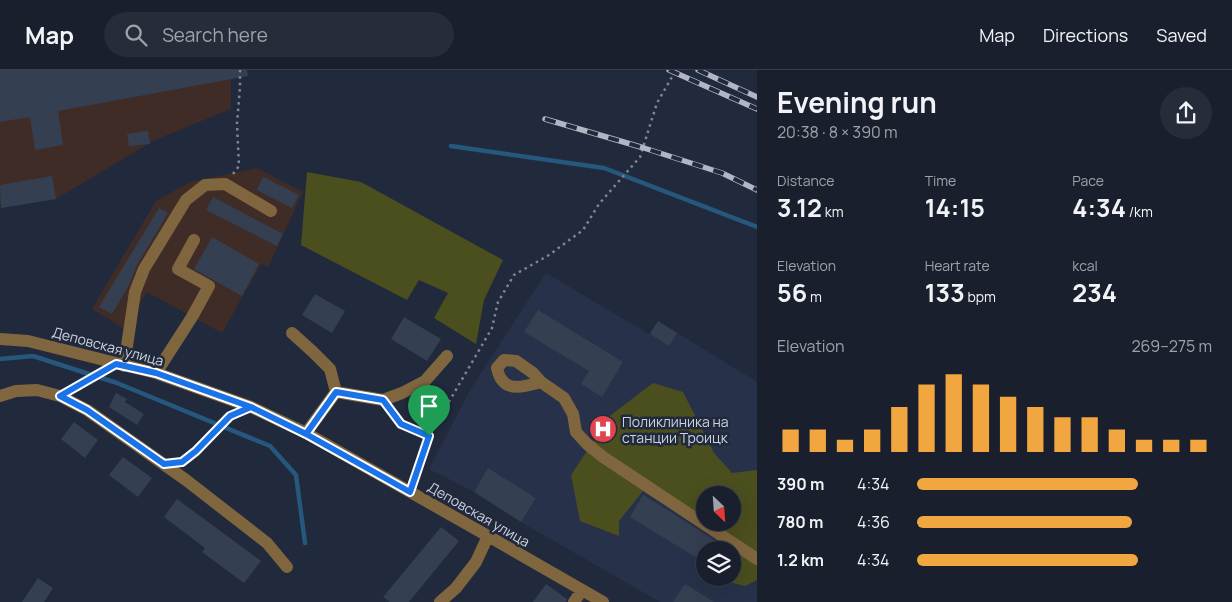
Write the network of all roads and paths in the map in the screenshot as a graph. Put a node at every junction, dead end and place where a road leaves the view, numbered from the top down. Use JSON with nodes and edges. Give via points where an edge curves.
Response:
{"nodes":[{"id":1,"x":240,"y":70,"type":"edge"},
{"id":2,"x":676,"y":70,"type":"edge"},
{"id":3,"x":226,"y":184,"type":"junction"},
{"id":4,"x":271,"y":211,"type":"dead end"},
{"id":5,"x":194,"y":240,"type":"dead end"},
{"id":6,"x":292,"y":333,"type":"dead end"},
{"id":7,"x":0,"y":339,"type":"edge"},
{"id":8,"x":447,"y":356,"type":"dead end"},
{"id":9,"x":120,"y":365,"type":"junction"},
{"id":10,"x":156,"y":373,"type":"junction"},
{"id":11,"x":541,"y":382,"type":"dead end"},
{"id":12,"x":336,"y":392,"type":"junction"},
{"id":13,"x":0,"y":396,"type":"edge"},
{"id":14,"x":60,"y":396,"type":"junction"},
{"id":15,"x":383,"y":400,"type":"junction"},
{"id":16,"x":251,"y":407,"type":"junction"},
{"id":17,"x":306,"y":434,"type":"junction"},
{"id":18,"x":429,"y":436,"type":"junction"},
{"id":19,"x":164,"y":464,"type":"junction"},
{"id":20,"x":410,"y":492,"type":"junction"},
{"id":21,"x":488,"y":536,"type":"junction"},
{"id":22,"x":757,"y":559,"type":"edge"},
{"id":23,"x":287,"y":567,"type":"dead end"},
{"id":24,"x":582,"y":590,"type":"junction"},
{"id":25,"x":440,"y":602,"type":"edge"},
{"id":26,"x":574,"y":602,"type":"edge"},
{"id":27,"x":603,"y":602,"type":"edge"}],
"edges":[{"from":1,"to":3,"type":"path","via":[[239,166]]},
{"from":2,"to":18,"type":"path","via":[[658,103],[640,157],[599,204],[583,230],[514,275],[498,302],[492,328]]},
{"from":3,"to":4,"type":"street"},
{"from":3,"to":9,"type":"street","via":[[205,185],[186,200],[144,268],[135,292]]},
{"from":5,"to":10,"type":"street","via":[[178,269],[209,286]]},
{"from":6,"to":12,"type":"street","via":[[330,369]]},
{"from":7,"to":9,"type":"street","name":"Деповская улица","via":[[28,341]]},
{"from":8,"to":15,"type":"street","via":[[425,381]]},
{"from":9,"to":10,"type":"street","name":"Деповская улица"},
{"from":9,"to":14,"type":"path"},
{"from":10,"to":16,"type":"street","name":"Деповская улица"},
{"from":11,"to":22,"type":"street","via":[[564,398],[573,414],[576,432],[587,444]]},
{"from":12,"to":15,"type":"street"},
{"from":12,"to":17,"type":"street"},
{"from":13,"to":14,"type":"street","via":[[37,390]]},
{"from":14,"to":19,"type":"street","via":[[87,410]]},
{"from":15,"to":18,"type":"path","via":[[401,424]]},
{"from":16,"to":17,"type":"street","name":"Деповская улица"},
{"from":16,"to":19,"type":"path","via":[[230,416],[182,462]]},
{"from":17,"to":20,"type":"street","name":"Деповская улица"},
{"from":18,"to":20,"type":"path"},
{"from":19,"to":23,"type":"street","via":[[267,543]]},
{"from":20,"to":21,"type":"street","name":"Деповская улица"},
{"from":21,"to":24,"type":"street","name":"Деповская улица"},
{"from":21,"to":25,"type":"street","via":[[476,562],[456,588]]},
{"from":24,"to":26,"type":"street"},
{"from":24,"to":27,"type":"street","name":"Деповская улица"}]}
